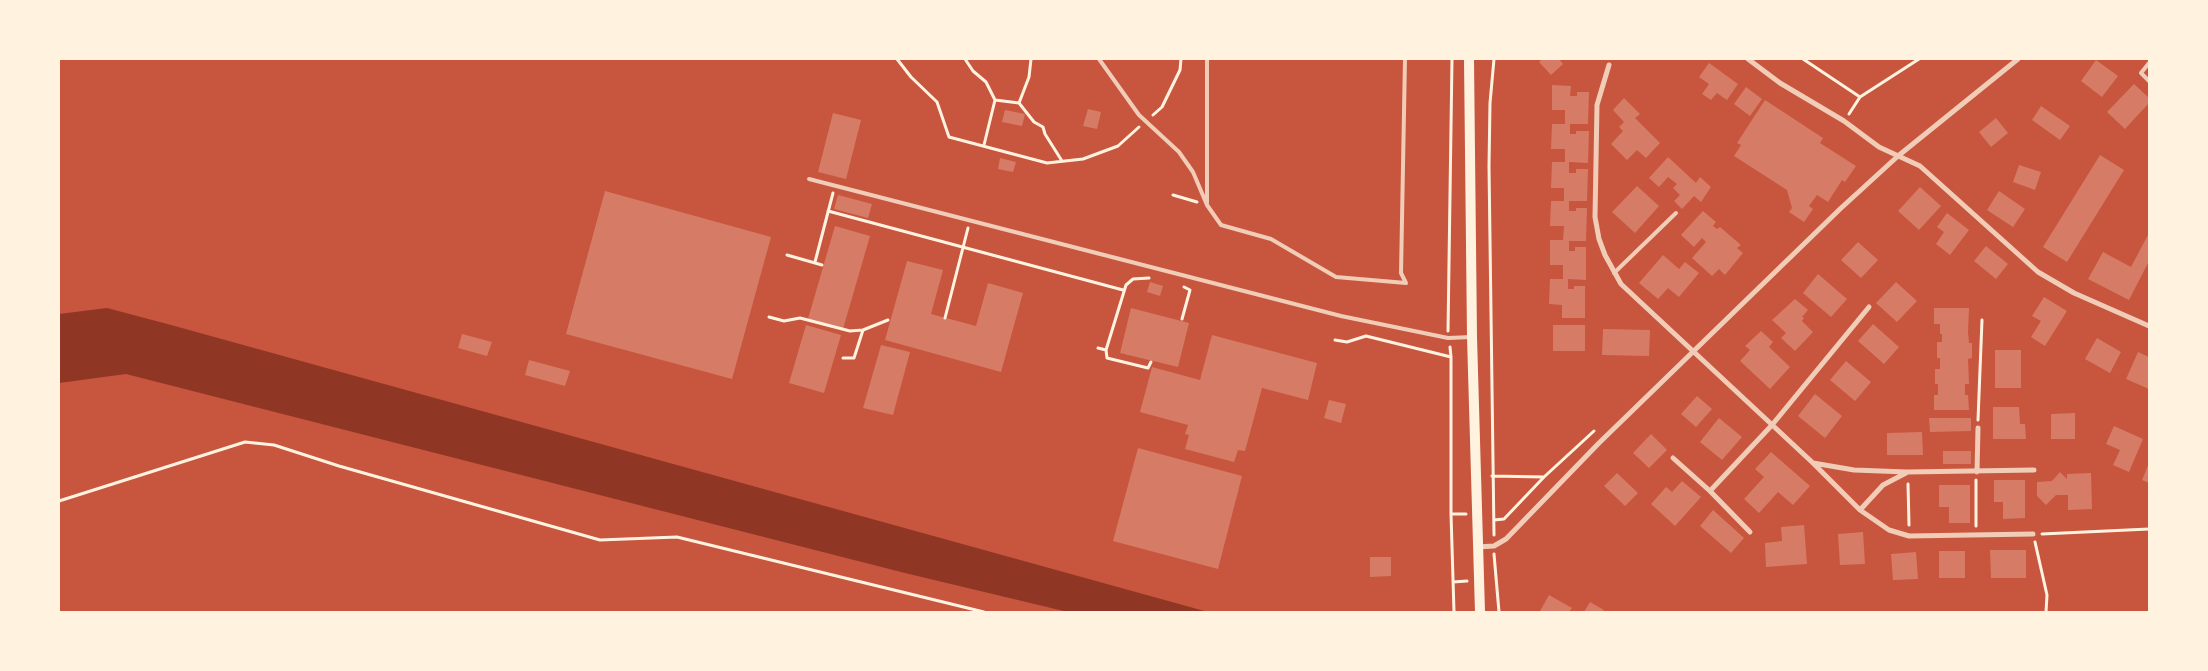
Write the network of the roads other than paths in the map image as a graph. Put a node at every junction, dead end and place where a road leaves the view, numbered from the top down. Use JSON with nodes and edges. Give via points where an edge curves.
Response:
{"nodes":[{"id":1,"x":1099,"y":59,"type":"edge"},
{"id":2,"x":1208,"y":59,"type":"edge"},
{"id":3,"x":1405,"y":59,"type":"edge"},
{"id":4,"x":1469,"y":59,"type":"edge"},
{"id":5,"x":1748,"y":59,"type":"edge"},
{"id":6,"x":2018,"y":59,"type":"edge"},
{"id":7,"x":2149,"y":63,"type":"edge"},
{"id":8,"x":1609,"y":65,"type":"dead end"},
{"id":9,"x":2149,"y":81,"type":"edge"},
{"id":10,"x":1898,"y":156,"type":"junction"},
{"id":11,"x":809,"y":178,"type":"dead end"},
{"id":12,"x":1207,"y":205,"type":"junction"},
{"id":13,"x":1676,"y":213,"type":"dead end"},
{"id":14,"x":1614,"y":273,"type":"junction"},
{"id":15,"x":1869,"y":307,"type":"dead end"},
{"id":16,"x":2149,"y":326,"type":"edge"},
{"id":17,"x":1472,"y":337,"type":"junction"},
{"id":18,"x":1694,"y":351,"type":"junction"},
{"id":19,"x":1772,"y":425,"type":"junction"},
{"id":20,"x":1978,"y":428,"type":"road end"},
{"id":21,"x":1673,"y":458,"type":"dead end"},
{"id":22,"x":1813,"y":463,"type":"junction"},
{"id":23,"x":2034,"y":470,"type":"dead end"},
{"id":24,"x":1908,"y":472,"type":"junction"},
{"id":25,"x":1977,"y":472,"type":"junction"},
{"id":26,"x":1710,"y":491,"type":"junction"},
{"id":27,"x":1860,"y":510,"type":"junction"},
{"id":28,"x":1750,"y":532,"type":"dead end"},
{"id":29,"x":2034,"y":534,"type":"road end"},
{"id":30,"x":1477,"y":547,"type":"junction"},
{"id":31,"x":1480,"y":612,"type":"edge"}],
"edges":[{"from":1,"to":12,"type":"lane","via":[[1145,121],[1179,152],[1193,172]]},
{"from":2,"to":12,"type":"lane"},
{"from":3,"to":12,"type":"lane","via":[[1401,273],[1406,283],[1336,278],[1272,239],[1221,225]]},
{"from":4,"to":17,"type":"main road"},
{"from":5,"to":10,"type":"street","via":[[1780,83]]},
{"from":6,"to":10,"type":"street"},
{"from":7,"to":9,"type":"lane","via":[[2141,73]]},
{"from":8,"to":14,"type":"street","via":[[1597,105],[1595,217],[1599,239]]},
{"from":10,"to":16,"type":"street","via":[[1920,166],[2038,272],[2074,293]]},
{"from":10,"to":18,"type":"street"},
{"from":11,"to":17,"type":"lane","via":[[1342,316],[1448,338]]},
{"from":13,"to":14,"type":"lane"},
{"from":14,"to":18,"type":"street","via":[[1631,294]]},
{"from":15,"to":19,"type":"street"},
{"from":17,"to":30,"type":"main road"},
{"from":18,"to":19,"type":"street"},
{"from":18,"to":30,"type":"street","via":[[1506,539],[1494,546]]},
{"from":19,"to":22,"type":"street"},
{"from":19,"to":26,"type":"street"},
{"from":20,"to":25,"type":"street"},
{"from":21,"to":26,"type":"street"},
{"from":22,"to":24,"type":"street","via":[[1854,470]]},
{"from":22,"to":27,"type":"street"},
{"from":23,"to":25,"type":"street"},
{"from":24,"to":25,"type":"street"},
{"from":24,"to":27,"type":"street","via":[[1883,485]]},
{"from":26,"to":28,"type":"street"},
{"from":27,"to":29,"type":"street","via":[[1889,530],[1909,536]]},
{"from":30,"to":31,"type":"main road"}]}
